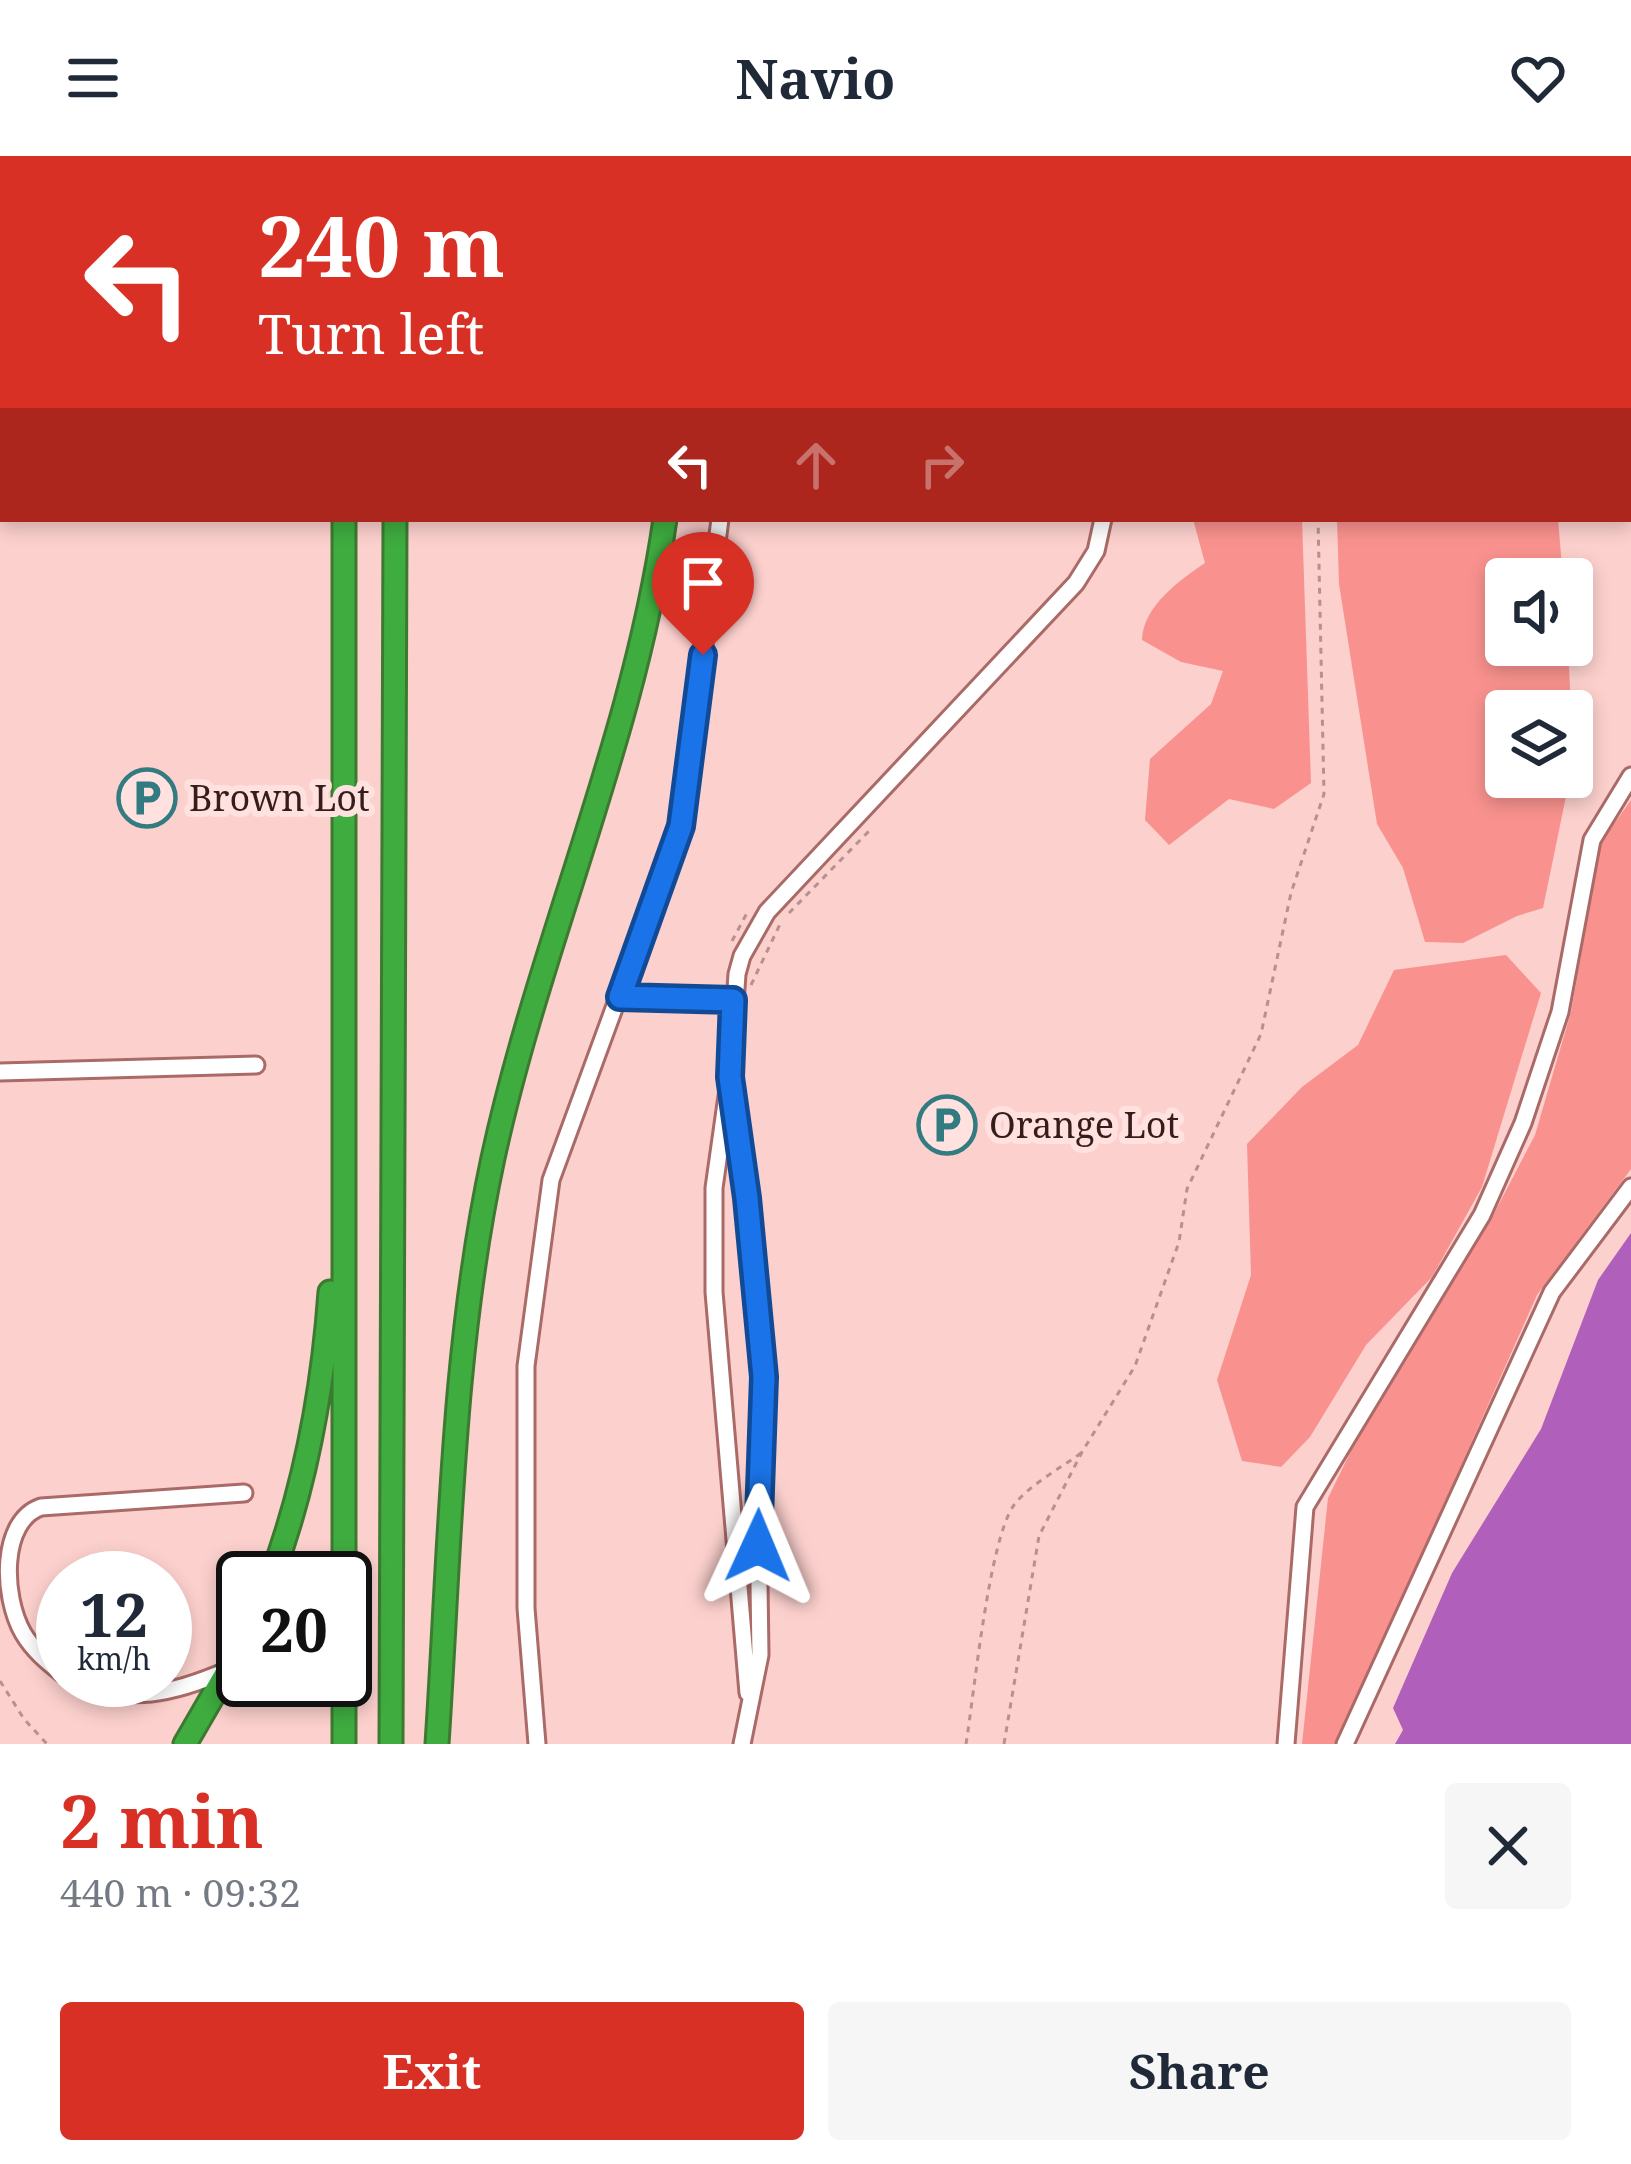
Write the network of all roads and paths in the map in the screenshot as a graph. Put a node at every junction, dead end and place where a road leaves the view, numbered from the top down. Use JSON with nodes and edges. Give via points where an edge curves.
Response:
{"nodes":[{"id":1,"x":344,"y":522,"type":"edge"},
{"id":2,"x":395,"y":522,"type":"edge"},
{"id":3,"x":664,"y":522,"type":"edge"},
{"id":4,"x":720,"y":522,"type":"edge"},
{"id":5,"x":1102,"y":522,"type":"edge"},
{"id":6,"x":1318,"y":522,"type":"edge"},
{"id":7,"x":1631,"y":776,"type":"edge"},
{"id":8,"x":870,"y":830,"type":"dead end"},
{"id":9,"x":734,"y":992,"type":"junction"},
{"id":10,"x":620,"y":997,"type":"junction"},
{"id":11,"x":256,"y":1065,"type":"dead end"},
{"id":12,"x":0,"y":1072,"type":"edge"},
{"id":13,"x":730,"y":1077,"type":"junction"},
{"id":14,"x":1631,"y":1186,"type":"edge"},
{"id":15,"x":342,"y":1227,"type":"junction"},
{"id":16,"x":1082,"y":1452,"type":"junction"},
{"id":17,"x":244,"y":1492,"type":"dead end"},
{"id":18,"x":279,"y":1551,"type":"edge"},
{"id":19,"x":344,"y":1551,"type":"edge"},
{"id":20,"x":36,"y":1648,"type":"edge"},
{"id":21,"x":0,"y":1681,"type":"edge"},
{"id":22,"x":216,"y":1693,"type":"edge"},
{"id":23,"x":344,"y":1707,"type":"edge"},
{"id":24,"x":750,"y":1708,"type":"junction"},
{"id":25,"x":47,"y":1744,"type":"edge"},
{"id":26,"x":185,"y":1744,"type":"edge"},
{"id":27,"x":344,"y":1744,"type":"edge"},
{"id":28,"x":392,"y":1744,"type":"edge"},
{"id":29,"x":437,"y":1744,"type":"edge"},
{"id":30,"x":537,"y":1744,"type":"edge"},
{"id":31,"x":742,"y":1744,"type":"edge"},
{"id":32,"x":966,"y":1744,"type":"edge"},
{"id":33,"x":1004,"y":1744,"type":"edge"},
{"id":34,"x":1286,"y":1744,"type":"edge"},
{"id":35,"x":1345,"y":1744,"type":"edge"}],
"edges":[{"from":1,"to":15,"type":"highway"},
{"from":2,"to":28,"type":"highway"},
{"from":3,"to":29,"type":"highway","via":[[642,644],[494,1157],[470,1296]]},
{"from":4,"to":10,"type":"lane","via":[[681,826]]},
{"from":5,"to":9,"type":"lane","via":[[1076,584],[767,912],[742,956]]},
{"from":6,"to":16,"type":"path","via":[[1324,794],[1291,893],[1261,1034],[1187,1189],[1179,1242],[1135,1366]]},
{"from":7,"to":34,"type":"lane","via":[[1592,840],[1560,1012],[1482,1216],[1305,1507]]},
{"from":8,"to":9,"type":"path","via":[[783,918],[753,985]]},
{"from":9,"to":10,"type":"lane"},
{"from":9,"to":13,"type":"lane"},
{"from":10,"to":30,"type":"lane","via":[[551,1180],[526,1366],[526,1608]]},
{"from":11,"to":12,"type":"lane"},
{"from":13,"to":24,"type":"lane","via":[[714,1188],[713,1292]]},
{"from":13,"to":24,"type":"lane","via":[[764,1377],[760,1655]]},
{"from":14,"to":35,"type":"lane","via":[[1552,1292]]},
{"from":15,"to":18,"type":"highway","via":[[310,1448]]},
{"from":15,"to":19,"type":"highway"},
{"from":16,"to":32,"type":"path","via":[[1015,1504],[1005,1526]]},
{"from":16,"to":33,"type":"path","via":[[1039,1536]]},
{"from":17,"to":20,"type":"lane","via":[[22,1515],[6,1540],[12,1602]]},
{"from":21,"to":25,"type":"path"},
{"from":22,"to":26,"type":"highway"},
{"from":23,"to":27,"type":"highway"},
{"from":24,"to":31,"type":"lane"}]}
